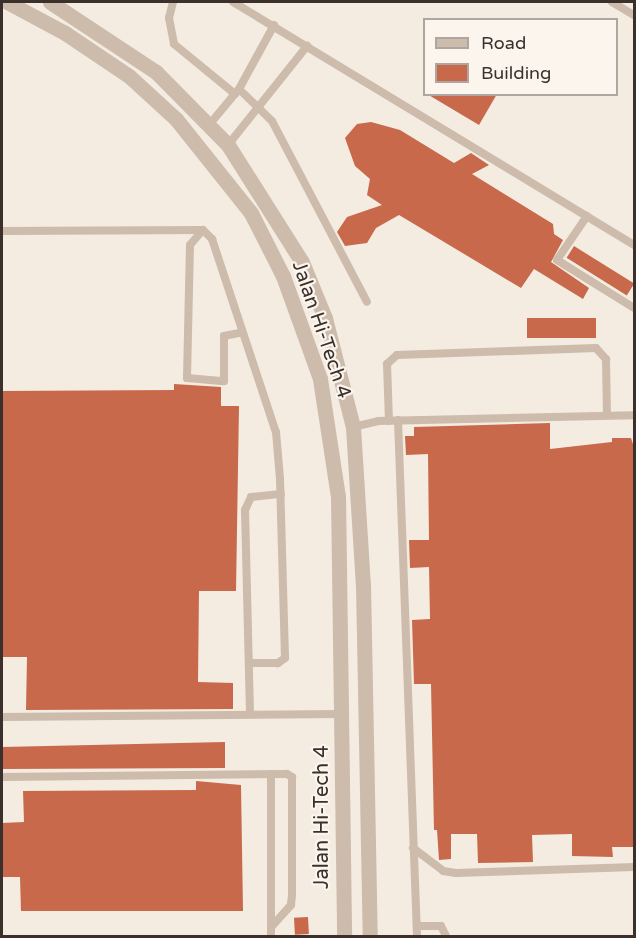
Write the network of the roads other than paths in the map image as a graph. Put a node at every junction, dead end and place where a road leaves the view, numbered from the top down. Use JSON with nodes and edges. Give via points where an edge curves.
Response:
{"nodes":[{"id":1,"x":7,"y":2,"type":"edge"},
{"id":2,"x":50,"y":2,"type":"edge"},
{"id":3,"x":173,"y":2,"type":"edge"},
{"id":4,"x":233,"y":2,"type":"edge"},
{"id":5,"x":612,"y":2,"type":"edge"},
{"id":6,"x":634,"y":15,"type":"edge"},
{"id":7,"x":274,"y":25,"type":"junction"},
{"id":8,"x":308,"y":46,"type":"junction"},
{"id":9,"x":237,"y":92,"type":"junction"},
{"id":10,"x":261,"y":107,"type":"junction"},
{"id":11,"x":209,"y":125,"type":"junction"},
{"id":12,"x":228,"y":145,"type":"junction"},
{"id":13,"x":587,"y":216,"type":"junction"},
{"id":14,"x":203,"y":230,"type":"junction"},
{"id":15,"x":2,"y":231,"type":"edge"},
{"id":16,"x":634,"y":244,"type":"edge"},
{"id":17,"x":367,"y":302,"type":"dead end"},
{"id":18,"x":634,"y":308,"type":"edge"},
{"id":19,"x":240,"y":333,"type":"junction"},
{"id":20,"x":607,"y":415,"type":"junction"},
{"id":21,"x":634,"y":415,"type":"edge"},
{"id":22,"x":394,"y":421,"type":"junction"},
{"id":23,"x":352,"y":427,"type":"junction"},
{"id":24,"x":281,"y":494,"type":"junction"},
{"id":25,"x":249,"y":663,"type":"junction"},
{"id":26,"x":250,"y":714,"type":"junction"},
{"id":27,"x":342,"y":714,"type":"junction"},
{"id":28,"x":2,"y":717,"type":"edge"},
{"id":29,"x":271,"y":774,"type":"junction"},
{"id":30,"x":2,"y":777,"type":"edge"},
{"id":31,"x":413,"y":848,"type":"junction"},
{"id":32,"x":634,"y":867,"type":"edge"},
{"id":33,"x":272,"y":926,"type":"junction"},
{"id":34,"x":417,"y":926,"type":"junction"},
{"id":35,"x":271,"y":936,"type":"edge"},
{"id":36,"x":344,"y":936,"type":"edge"},
{"id":37,"x":370,"y":936,"type":"edge"},
{"id":38,"x":417,"y":936,"type":"edge"},
{"id":39,"x":446,"y":936,"type":"edge"}],
"edges":[{"from":1,"to":27,"type":"street","name":"Jalan Hi-Tech 4","via":[[65,33],[129,76],[176,119],[251,213],[283,276],[320,379],[332,439],[338,496]]},
{"from":2,"to":11,"type":"street","name":"Jalan Hi-Tech 4","via":[[156,72]]},
{"from":3,"to":9,"type":"lane","via":[[169,18],[174,44]]},
{"from":4,"to":7,"type":"lane"},
{"from":5,"to":6,"type":"lane"},
{"from":7,"to":8,"type":"lane"},
{"from":7,"to":9,"type":"lane"},
{"from":8,"to":10,"type":"lane"},
{"from":8,"to":13,"type":"lane"},
{"from":9,"to":10,"type":"lane"},
{"from":9,"to":11,"type":"lane"},
{"from":10,"to":12,"type":"lane"},
{"from":10,"to":17,"type":"lane"},
{"from":11,"to":12,"type":"street","name":"Jalan Hi-Tech 4"},
{"from":12,"to":23,"type":"street","name":"Jalan Hi-Tech 4","via":[[302,262],[325,318]]},
{"from":13,"to":16,"type":"lane"},
{"from":13,"to":18,"type":"lane","via":[[557,260]]},
{"from":14,"to":15,"type":"lane"},
{"from":14,"to":19,"type":"lane","via":[[217,253]]},
{"from":14,"to":19,"type":"lane","via":[[190,245],[188,378],[224,381],[224,336]]},
{"from":19,"to":24,"type":"lane","via":[[276,432]]},
{"from":20,"to":21,"type":"lane"},
{"from":20,"to":22,"type":"lane"},
{"from":20,"to":22,"type":"lane","via":[[606,359],[596,348],[397,355],[387,364]]},
{"from":22,"to":23,"type":"lane"},
{"from":22,"to":31,"type":"lane"},
{"from":23,"to":37,"type":"street","name":"Jalan Hi-Tech 4","via":[[363,585]]},
{"from":24,"to":25,"type":"lane","via":[[251,497],[245,510]]},
{"from":24,"to":25,"type":"lane","via":[[285,658],[278,663]]},
{"from":25,"to":26,"type":"lane"},
{"from":26,"to":27,"type":"lane"},
{"from":26,"to":28,"type":"lane"},
{"from":27,"to":36,"type":"street","name":"Jalan Hi-Tech 4"},
{"from":29,"to":30,"type":"lane"},
{"from":29,"to":33,"type":"lane"},
{"from":29,"to":33,"type":"lane","via":[[292,777],[291,905]]},
{"from":31,"to":32,"type":"lane","via":[[443,871],[456,873]]},
{"from":31,"to":34,"type":"lane"},
{"from":33,"to":35,"type":"lane"},
{"from":34,"to":38,"type":"lane"},
{"from":34,"to":39,"type":"lane","via":[[441,926]]}]}
